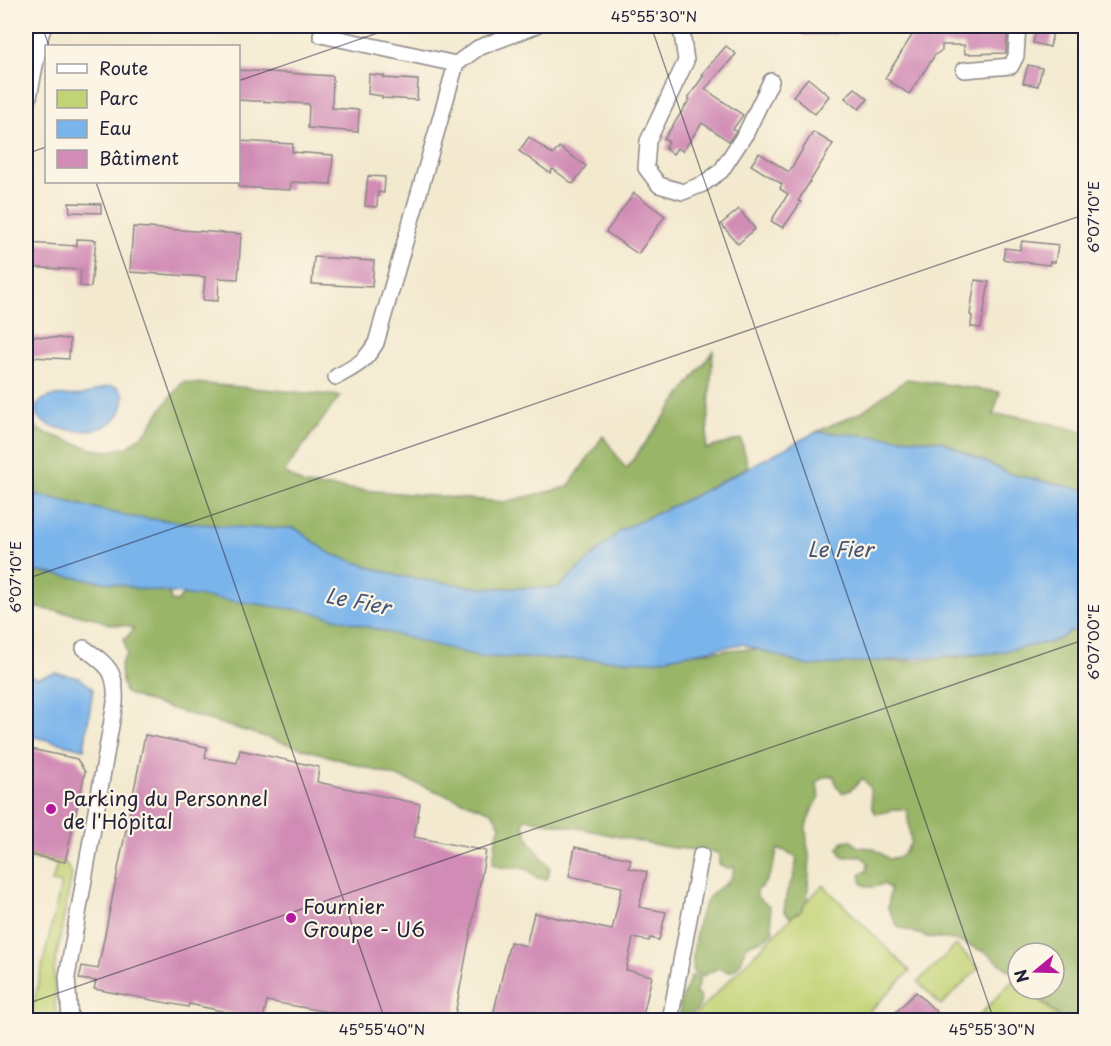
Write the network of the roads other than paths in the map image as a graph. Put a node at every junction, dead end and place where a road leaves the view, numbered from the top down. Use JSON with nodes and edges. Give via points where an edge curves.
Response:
{"nodes":[{"id":1,"x":44,"y":26,"type":"edge"},
{"id":2,"x":535,"y":26,"type":"edge"},
{"id":3,"x":675,"y":26,"type":"edge"},
{"id":4,"x":1018,"y":26,"type":"edge"},
{"id":5,"x":321,"y":34,"type":"dead end"},
{"id":6,"x":456,"y":64,"type":"junction"},
{"id":7,"x":964,"y":70,"type":"dead end"},
{"id":8,"x":771,"y":81,"type":"dead end"},
{"id":9,"x":26,"y":106,"type":"edge"},
{"id":10,"x":336,"y":377,"type":"dead end"},
{"id":11,"x":84,"y":648,"type":"dead end"},
{"id":12,"x":701,"y":855,"type":"dead end"},
{"id":13,"x":70,"y":1020,"type":"edge"},
{"id":14,"x":670,"y":1020,"type":"edge"}],
"edges":[{"from":1,"to":9,"type":"street"},
{"from":2,"to":6,"type":"street","via":[[478,48]]},
{"from":3,"to":8,"type":"street","via":[[682,33],[686,61],[648,141],[646,168],[659,185],[683,192],[721,171],[746,133]]},
{"from":4,"to":7,"type":"street","via":[[1016,56],[1011,66]]},
{"from":5,"to":6,"type":"street"},
{"from":6,"to":10,"type":"street","via":[[376,343],[360,364]]},
{"from":11,"to":13,"type":"street","via":[[108,666],[114,681],[115,703],[67,977]]},
{"from":12,"to":14,"type":"street"}]}
